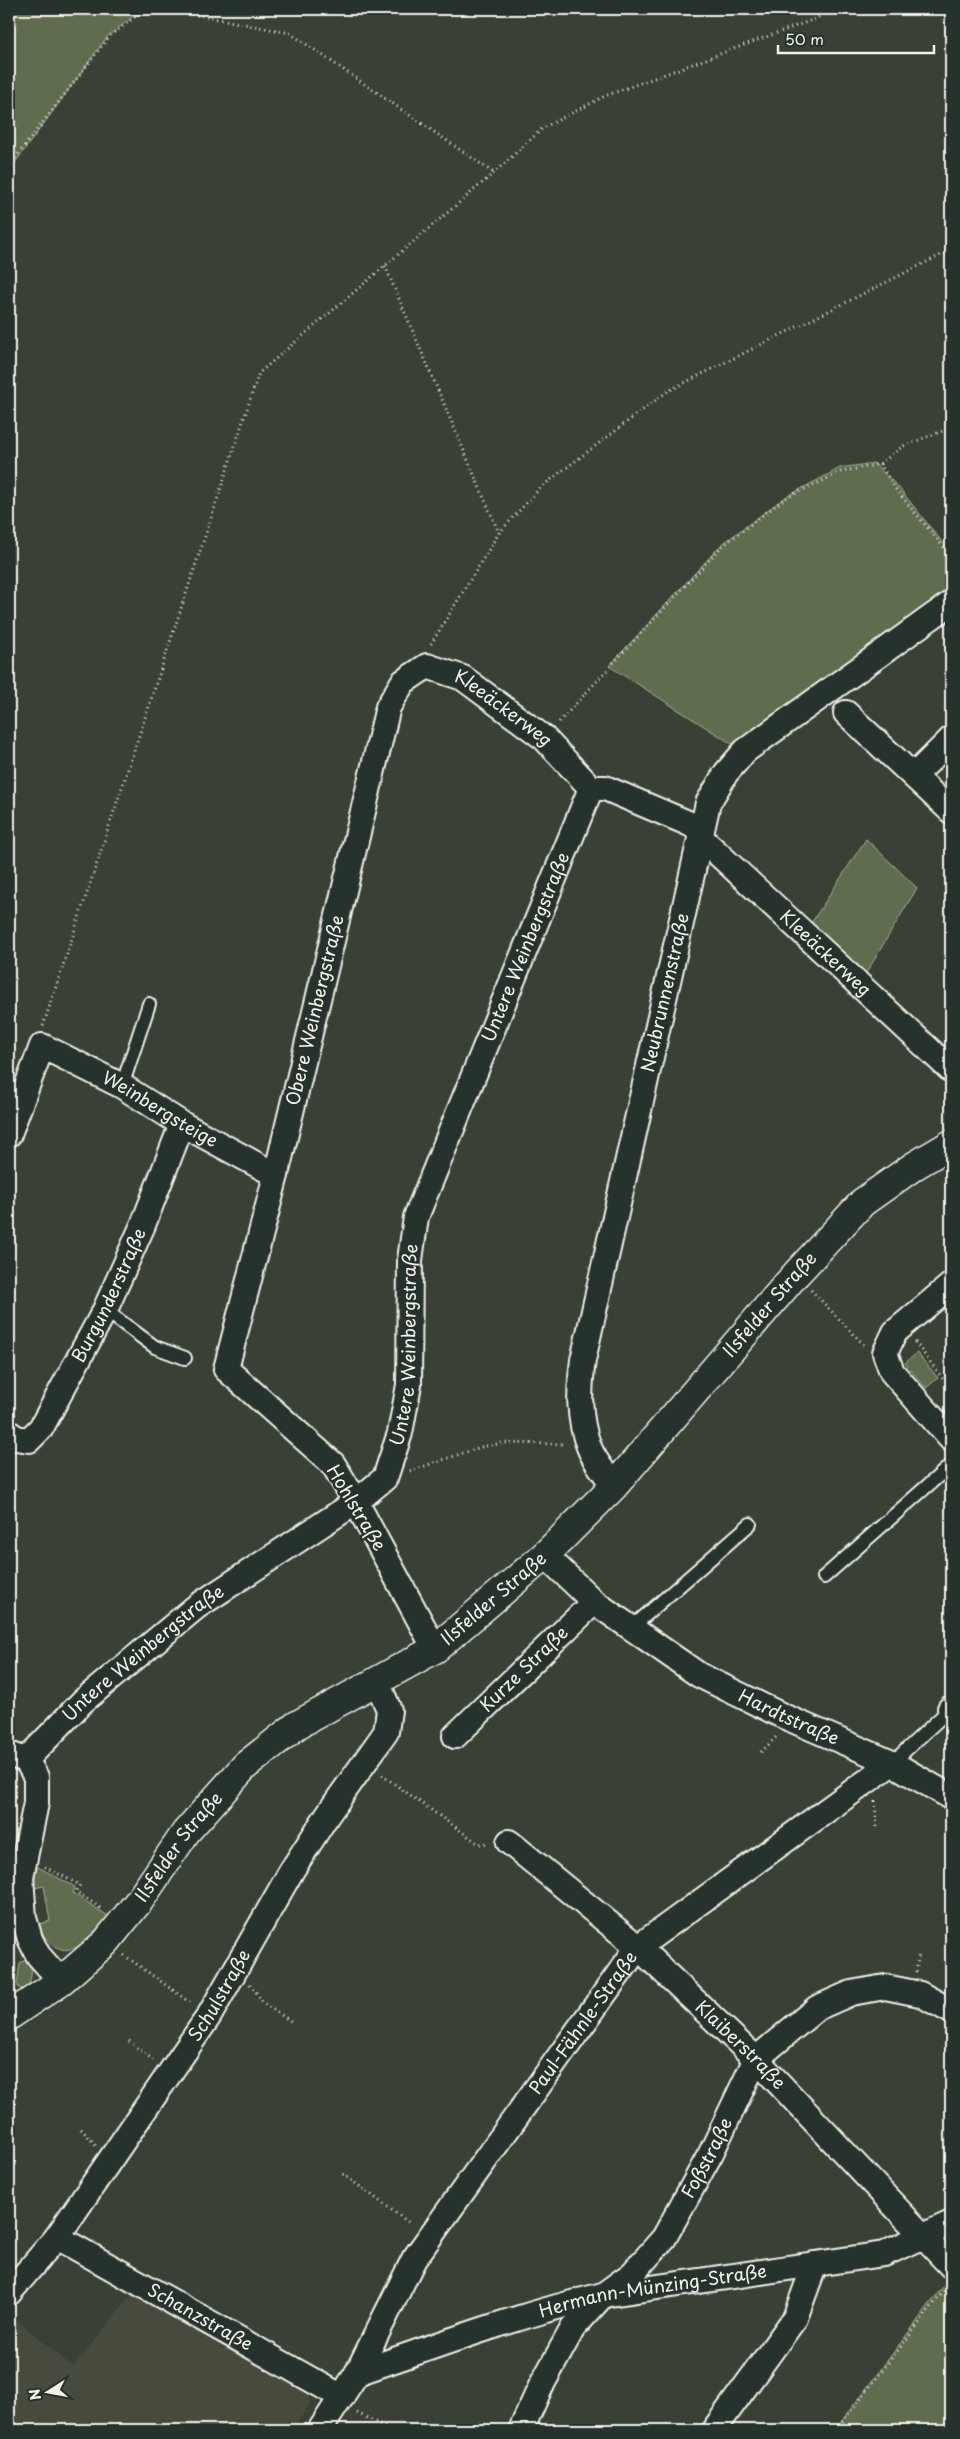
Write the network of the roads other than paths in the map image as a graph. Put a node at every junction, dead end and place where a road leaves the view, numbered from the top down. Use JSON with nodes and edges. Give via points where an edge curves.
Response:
{"nodes":[{"id":1,"x":951,"y":602,"type":"edge"},
{"id":2,"x":427,"y":666,"type":"joint"},
{"id":3,"x":846,"y":713,"type":"dead end"},
{"id":4,"x":951,"y":739,"type":"edge"},
{"id":5,"x":914,"y":776,"type":"junction"},
{"id":6,"x":591,"y":788,"type":"junction"},
{"id":7,"x":951,"y":811,"type":"edge"},
{"id":8,"x":701,"y":833,"type":"junction"},
{"id":9,"x":149,"y":1004,"type":"dead end"},
{"id":10,"x":951,"y":1070,"type":"edge"},
{"id":11,"x":122,"y":1086,"type":"junction"},
{"id":12,"x":182,"y":1124,"type":"junction"},
{"id":13,"x":9,"y":1134,"type":"edge"},
{"id":14,"x":951,"y":1144,"type":"edge"},
{"id":15,"x":276,"y":1175,"type":"junction"},
{"id":16,"x":951,"y":1285,"type":"edge"},
{"id":17,"x":105,"y":1310,"type":"junction"},
{"id":18,"x":185,"y":1358,"type":"dead end"},
{"id":19,"x":226,"y":1370,"type":"joint"},
{"id":20,"x":9,"y":1433,"type":"edge"},
{"id":21,"x":951,"y":1439,"type":"edge"},
{"id":22,"x":951,"y":1465,"type":"edge"},
{"id":23,"x":614,"y":1486,"type":"junction"},
{"id":24,"x":356,"y":1502,"type":"junction"},
{"id":25,"x":750,"y":1524,"type":"dead end"},
{"id":26,"x":545,"y":1555,"type":"junction"},
{"id":27,"x":824,"y":1577,"type":"dead end"},
{"id":28,"x":594,"y":1602,"type":"junction"},
{"id":29,"x":630,"y":1629,"type":"junction"},
{"id":30,"x":435,"y":1649,"type":"junction"},
{"id":31,"x":376,"y":1681,"type":"junction"},
{"id":32,"x":951,"y":1709,"type":"edge"},
{"id":33,"x":455,"y":1736,"type":"dead end"},
{"id":34,"x":18,"y":1757,"type":"edge"},
{"id":35,"x":892,"y":1763,"type":"junction"},
{"id":36,"x":951,"y":1797,"type":"edge"},
{"id":37,"x":509,"y":1842,"type":"road end"},
{"id":38,"x":638,"y":1947,"type":"junction"},
{"id":39,"x":61,"y":1981,"type":"junction"},
{"id":40,"x":951,"y":2012,"type":"edge"},
{"id":41,"x":9,"y":2016,"type":"edge"},
{"id":42,"x":756,"y":2059,"type":"junction"},
{"id":43,"x":951,"y":2223,"type":"edge"},
{"id":44,"x":923,"y":2236,"type":"junction"},
{"id":45,"x":57,"y":2237,"type":"junction"},
{"id":46,"x":815,"y":2264,"type":"junction"},
{"id":47,"x":951,"y":2266,"type":"edge"},
{"id":48,"x":9,"y":2293,"type":"edge"},
{"id":49,"x":603,"y":2295,"type":"junction"},
{"id":50,"x":357,"y":2373,"type":"junction"},
{"id":51,"x":340,"y":2401,"type":"junction"},
{"id":52,"x":320,"y":2430,"type":"edge"},
{"id":53,"x":521,"y":2430,"type":"edge"},
{"id":54,"x":714,"y":2430,"type":"edge"}],
"edges":[{"from":1,"to":8,"type":"street","name":"Neubrunnenstraße","via":[[745,751],[726,773],[708,804]]},
{"from":2,"to":6,"type":"street","name":"Kleeäckerweg","via":[[462,678],[544,738]]},
{"from":2,"to":15,"type":"street","name":"Obere Weinbergstraße","via":[[403,682],[388,707]]},
{"from":3,"to":5,"type":"street"},
{"from":4,"to":5,"type":"street"},
{"from":5,"to":7,"type":"street"},
{"from":6,"to":8,"type":"street","name":"Kleeäckerweg","via":[[605,788]]},
{"from":6,"to":24,"type":"street","name":"Untere Weinbergstraße","via":[[416,1217],[410,1260],[409,1385],[400,1433],[385,1478]]},
{"from":8,"to":10,"type":"street","name":"Kleeäckerweg"},
{"from":8,"to":23,"type":"street","name":"Neubrunnenstraße","via":[[579,1392],[581,1418],[589,1449]]},
{"from":9,"to":11,"type":"lane"},
{"from":11,"to":12,"type":"street","name":"Weinbergsteige"},
{"from":11,"to":13,"type":"street","name":"Weinbergsteige","via":[[42,1046]]},
{"from":12,"to":15,"type":"street","name":"Weinbergsteige"},
{"from":12,"to":17,"type":"street","name":"Burgunderstraße","via":[[143,1225]]},
{"from":14,"to":23,"type":"main road","name":"Ilsfelder Straße","via":[[863,1202],[796,1274]]},
{"from":15,"to":19,"type":"street","name":"Obere Weinbergstraße"},
{"from":16,"to":21,"type":"street","via":[[895,1332],[885,1353],[892,1372]]},
{"from":17,"to":18,"type":"lane","via":[[155,1346]]},
{"from":17,"to":20,"type":"street","name":"Burgunderstraße","via":[[41,1428],[29,1440]]},
{"from":19,"to":24,"type":"street","name":"Hohlstraße","via":[[332,1464]]},
{"from":22,"to":27,"type":"lane"},
{"from":23,"to":26,"type":"main road","name":"Ilsfelder Straße"},
{"from":24,"to":30,"type":"street","name":"Hohlstraße"},
{"from":24,"to":34,"type":"street","name":"Untere Weinbergstraße","via":[[196,1607]]},
{"from":25,"to":29,"type":"lane"},
{"from":26,"to":28,"type":"street","name":"Hardtstraße"},
{"from":26,"to":30,"type":"main road","name":"Ilsfelder Straße"},
{"from":28,"to":29,"type":"street","name":"Hardtstraße"},
{"from":28,"to":33,"type":"street","name":"Kurze Straße"},
{"from":29,"to":35,"type":"street","name":"Hardtstraße","via":[[699,1674],[782,1716]]},
{"from":30,"to":31,"type":"main road","name":"Ilsfelder Straße"},
{"from":31,"to":39,"type":"main road","name":"Ilsfelder Straße","via":[[297,1725],[246,1766],[186,1832],[122,1924]]},
{"from":31,"to":45,"type":"street","name":"Schulstraße","via":[[389,1710],[386,1732],[297,1862],[209,2016]]},
{"from":32,"to":35,"type":"lane","name":"Paul-Fähnle-Straße"},
{"from":34,"to":39,"type":"street","via":[[36,1777],[36,1803],[21,1877],[24,1918],[38,1955]]},
{"from":35,"to":36,"type":"street","name":"Hardtstraße"},
{"from":35,"to":38,"type":"street","name":"Paul-Fähnle-Straße"},
{"from":37,"to":38,"type":"street","name":"Klaiberstraße"},
{"from":38,"to":42,"type":"street","name":"Klaiberstraße"},
{"from":38,"to":50,"type":"street","name":"Paul-Fähnle-Straße","via":[[414,2259]]},
{"from":39,"to":41,"type":"main road","name":"Ilsfelder Straße"},
{"from":40,"to":42,"type":"street","name":"Foßstraße","via":[[920,1994],[884,1987],[851,1993],[817,2008]]},
{"from":42,"to":44,"type":"street","name":"Klaiberstraße"},
{"from":42,"to":49,"type":"street","name":"Foßstraße","via":[[711,2153],[664,2238],[632,2274]]},
{"from":43,"to":44,"type":"street","name":"Hermann-Münzing-Straße"},
{"from":44,"to":46,"type":"street","name":"Hermann-Münzing-Straße","via":[[884,2254]]},
{"from":44,"to":47,"type":"street","name":"Klaiberstraße"},
{"from":45,"to":48,"type":"street","name":"Schulstraße"},
{"from":45,"to":51,"type":"street","name":"Schanzstraße"},
{"from":46,"to":49,"type":"street","name":"Hermann-Münzing-Straße"},
{"from":46,"to":54,"type":"street","via":[[795,2318]]},
{"from":49,"to":50,"type":"street","name":"Hermann-Münzing-Straße","via":[[513,2319]]},
{"from":49,"to":53,"type":"street","name":"Foßstraße","via":[[573,2328]]},
{"from":50,"to":51,"type":"street","name":"Paul-Fähnle-Straße"},
{"from":51,"to":52,"type":"street","name":"Paul-Fähnle-Straße"}]}
